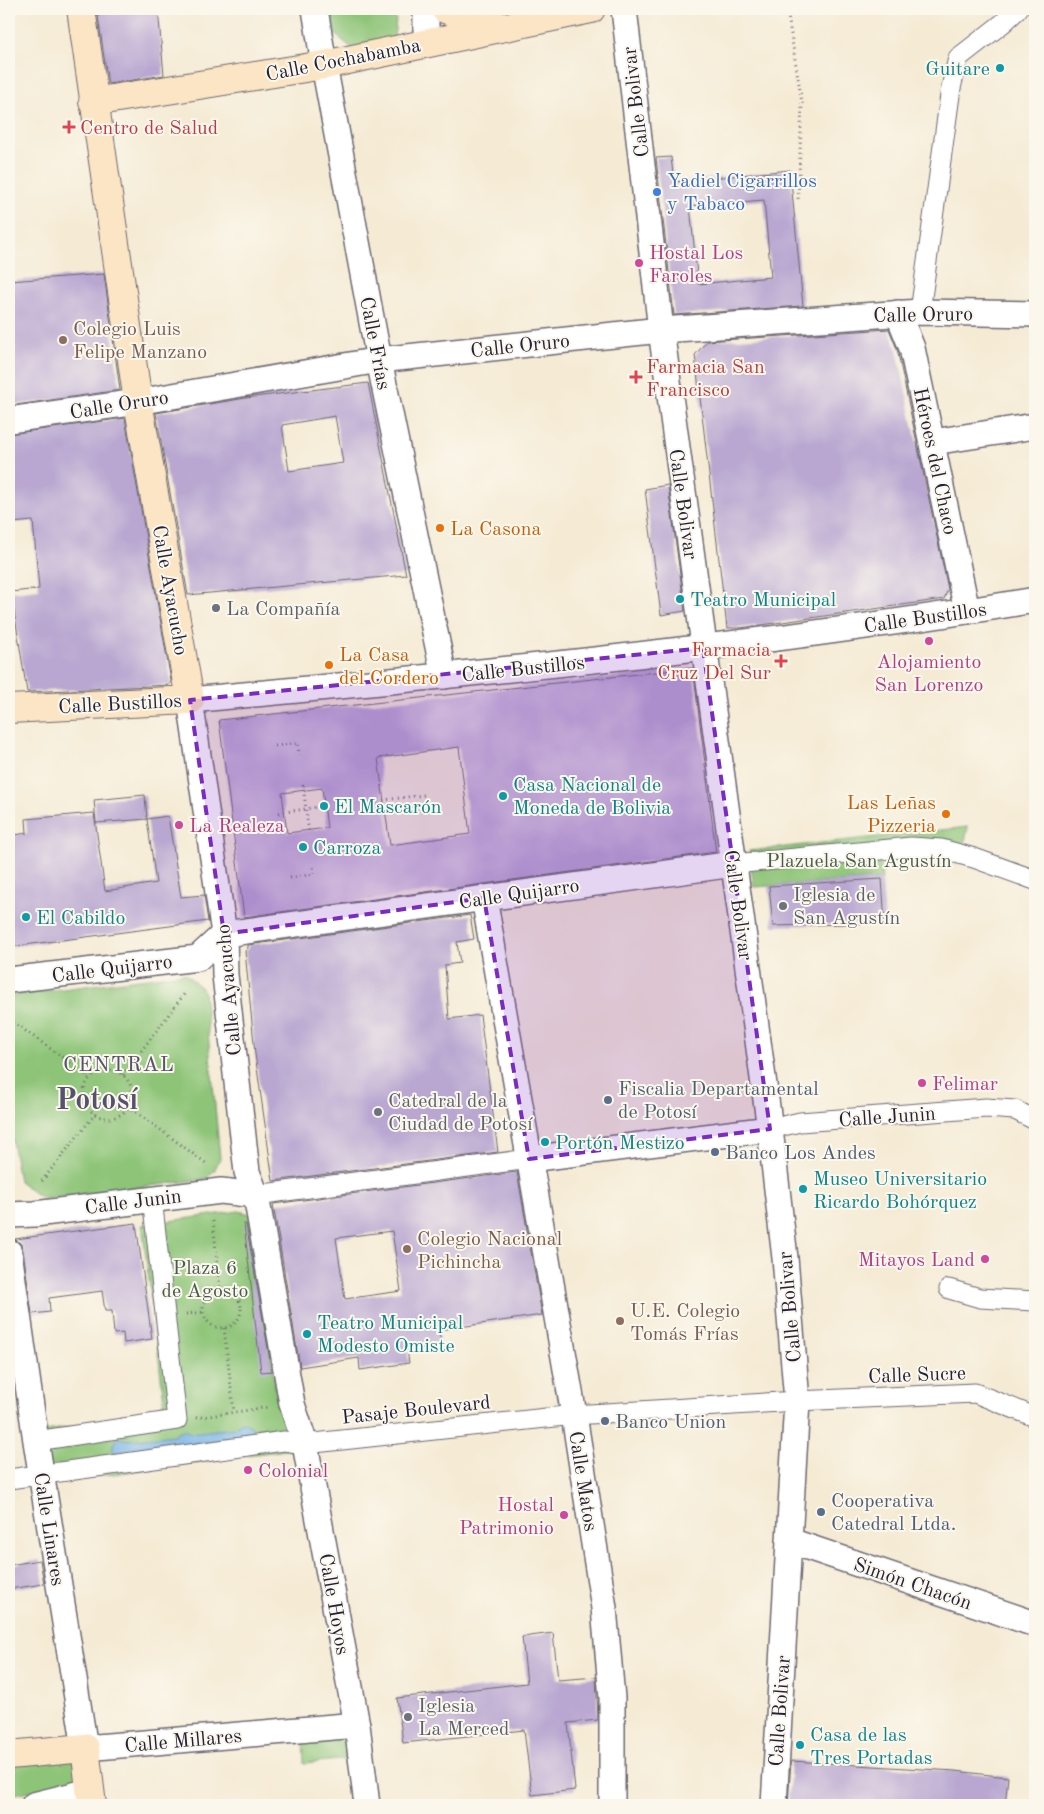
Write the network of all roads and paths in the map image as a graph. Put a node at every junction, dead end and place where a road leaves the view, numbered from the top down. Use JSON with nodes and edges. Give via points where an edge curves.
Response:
{"nodes":[{"id":1,"x":81,"y":9,"type":"edge"},
{"id":2,"x":315,"y":9,"type":"edge"},
{"id":3,"x":426,"y":9,"type":"edge"},
{"id":4,"x":445,"y":9,"type":"edge"},
{"id":5,"x":490,"y":9,"type":"edge"},
{"id":6,"x":591,"y":9,"type":"edge"},
{"id":7,"x":624,"y":9,"type":"edge"},
{"id":8,"x":787,"y":9,"type":"edge"},
{"id":9,"x":1018,"y":9,"type":"edge"},
{"id":10,"x":426,"y":44,"type":"junction"},
{"id":11,"x":324,"y":65,"type":"junction"},
{"id":12,"x":94,"y":102,"type":"junction"},
{"id":13,"x":798,"y":200,"type":"dead end"},
{"id":14,"x":909,"y":313,"type":"junction"},
{"id":15,"x":1035,"y":314,"type":"edge"},
{"id":16,"x":661,"y":330,"type":"junction"},
{"id":17,"x":379,"y":360,"type":"junction"},
{"id":18,"x":138,"y":402,"type":"junction"},
{"id":19,"x":9,"y":420,"type":"edge"},
{"id":20,"x":1035,"y":426,"type":"edge"},
{"id":21,"x":933,"y":442,"type":"junction"},
{"id":22,"x":1035,"y":600,"type":"edge"},
{"id":23,"x":967,"y":611,"type":"junction"},
{"id":24,"x":704,"y":648,"type":"junction"},
{"id":25,"x":444,"y":676,"type":"junction"},
{"id":26,"x":190,"y":700,"type":"junction"},
{"id":27,"x":9,"y":709,"type":"edge"},
{"id":28,"x":275,"y":746,"type":"dead end"},
{"id":29,"x":299,"y":755,"type":"dead end"},
{"id":30,"x":303,"y":785,"type":"dead end"},
{"id":31,"x":424,"y":795,"type":"dead end"},
{"id":32,"x":383,"y":800,"type":"dead end"},
{"id":33,"x":324,"y":806,"type":"dead end"},
{"id":34,"x":306,"y":809,"type":"junction"},
{"id":35,"x":279,"y":813,"type":"dead end"},
{"id":36,"x":309,"y":834,"type":"dead end"},
{"id":37,"x":313,"y":864,"type":"dead end"},
{"id":38,"x":734,"y":864,"type":"junction"},
{"id":39,"x":290,"y":878,"type":"dead end"},
{"id":40,"x":1035,"y":880,"type":"edge"},
{"id":41,"x":484,"y":898,"type":"junction"},
{"id":42,"x":224,"y":934,"type":"junction"},
{"id":43,"x":9,"y":980,"type":"edge"},
{"id":44,"x":185,"y":993,"type":"dead end"},
{"id":45,"x":9,"y":1019,"type":"edge"},
{"id":46,"x":123,"y":1076,"type":"junction"},
{"id":47,"x":90,"y":1077,"type":"junction"},
{"id":48,"x":128,"y":1106,"type":"junction"},
{"id":49,"x":95,"y":1114,"type":"junction"},
{"id":50,"x":1035,"y":1120,"type":"edge"},
{"id":51,"x":770,"y":1130,"type":"junction"},
{"id":52,"x":529,"y":1159,"type":"junction"},
{"id":53,"x":206,"y":1164,"type":"dead end"},
{"id":54,"x":42,"y":1181,"type":"dead end"},
{"id":55,"x":256,"y":1195,"type":"junction"},
{"id":56,"x":152,"y":1198,"type":"junction"},
{"id":57,"x":9,"y":1215,"type":"edge"},
{"id":58,"x":213,"y":1221,"type":"dead end"},
{"id":59,"x":9,"y":1252,"type":"edge"},
{"id":60,"x":949,"y":1289,"type":"dead end"},
{"id":61,"x":220,"y":1290,"type":"junction"},
{"id":62,"x":1035,"y":1301,"type":"edge"},
{"id":63,"x":224,"y":1328,"type":"junction"},
{"id":64,"x":796,"y":1401,"type":"junction"},
{"id":65,"x":292,"y":1404,"type":"junction"},
{"id":66,"x":234,"y":1412,"type":"junction"},
{"id":67,"x":574,"y":1415,"type":"junction"},
{"id":68,"x":1035,"y":1417,"type":"edge"},
{"id":69,"x":177,"y":1420,"type":"junction"},
{"id":70,"x":36,"y":1441,"type":"junction"},
{"id":71,"x":305,"y":1444,"type":"junction"},
{"id":72,"x":41,"y":1473,"type":"junction"},
{"id":73,"x":9,"y":1478,"type":"edge"},
{"id":74,"x":790,"y":1541,"type":"junction"},
{"id":75,"x":1035,"y":1624,"type":"edge"},
{"id":76,"x":357,"y":1725,"type":"junction"},
{"id":77,"x":85,"y":1748,"type":"junction"},
{"id":78,"x":9,"y":1755,"type":"edge"},
{"id":79,"x":91,"y":1798,"type":"edge"},
{"id":80,"x":34,"y":1805,"type":"edge"},
{"id":81,"x":367,"y":1805,"type":"edge"},
{"id":82,"x":612,"y":1805,"type":"edge"},
{"id":83,"x":774,"y":1805,"type":"edge"}],
"edges":[{"from":1,"to":12,"type":"main road","name":"Calle Ayacucho"},
{"from":2,"to":11,"type":"street","name":"Calle Frías"},
{"from":3,"to":10,"type":"street"},
{"from":4,"to":5,"type":"main road","via":[[459,14]]},
{"from":6,"to":10,"type":"main road","name":"Calle Cochabamba"},
{"from":7,"to":16,"type":"street","name":"Calle Bolivar"},
{"from":8,"to":13,"type":"path","via":[[802,103]]},
{"from":9,"to":14,"type":"street","via":[[958,58]]},
{"from":10,"to":11,"type":"main road","name":"Calle Cochabamba"},
{"from":11,"to":12,"type":"main road","name":"Calle Cochabamba"},
{"from":11,"to":17,"type":"street","name":"Calle Frías"},
{"from":12,"to":18,"type":"main road","name":"Calle Ayacucho"},
{"from":14,"to":15,"type":"street","name":"Calle Oruro"},
{"from":14,"to":16,"type":"street","name":"Calle Oruro"},
{"from":14,"to":21,"type":"street","name":"Héroes del Chaco","via":[[912,348]]},
{"from":16,"to":17,"type":"street","name":"Calle Oruro"},
{"from":16,"to":24,"type":"street","name":"Calle Bolivar"},
{"from":17,"to":18,"type":"street","name":"Calle Oruro"},
{"from":17,"to":25,"type":"street","name":"Calle Frías"},
{"from":18,"to":19,"type":"street","name":"Calle Oruro"},
{"from":18,"to":26,"type":"main road","name":"Calle Ayacucho"},
{"from":20,"to":21,"type":"street"},
{"from":21,"to":23,"type":"street","name":"Héroes del Chaco"},
{"from":22,"to":23,"type":"street","name":"Calle Bustillos"},
{"from":23,"to":24,"type":"street","name":"Calle Bustillos"},
{"from":24,"to":25,"type":"street","name":"Calle Bustillos"},
{"from":24,"to":38,"type":"street","name":"Calle Bolivar"},
{"from":25,"to":26,"type":"street","name":"Calle Bustillos"},
{"from":26,"to":27,"type":"main road","name":"Calle Bustillos"},
{"from":26,"to":42,"type":"street","name":"Calle Ayacucho"},
{"from":28,"to":29,"type":"path","via":[[298,743]]},
{"from":30,"to":34,"type":"path"},
{"from":31,"to":32,"type":"path"},
{"from":33,"to":34,"type":"path"},
{"from":34,"to":35,"type":"path"},
{"from":34,"to":36,"type":"path"},
{"from":37,"to":39,"type":"path","via":[[314,874]]},
{"from":38,"to":40,"type":"street","name":"Calle Quijarro","via":[[911,847],[941,849]]},
{"from":38,"to":41,"type":"street","name":"Calle Quijarro"},
{"from":38,"to":51,"type":"street","name":"Calle Bolivar"},
{"from":41,"to":42,"type":"street","name":"Calle Quijarro"},
{"from":41,"to":52,"type":"street","name":"Calle Matos"},
{"from":42,"to":43,"type":"street","name":"Calle Quijarro","via":[[198,958]]},
{"from":42,"to":55,"type":"street","name":"Calle Ayacucho","via":[[225,975],[247,1172]]},
{"from":44,"to":46,"type":"path"},
{"from":45,"to":47,"type":"path"},
{"from":46,"to":47,"type":"path","via":[[106,1070]]},
{"from":46,"to":48,"type":"path","via":[[130,1086]]},
{"from":47,"to":49,"type":"path","via":[[84,1096]]},
{"from":48,"to":49,"type":"path","via":[[117,1116],[109,1118]]},
{"from":48,"to":53,"type":"path"},
{"from":49,"to":54,"type":"path"},
{"from":50,"to":51,"type":"street","name":"Calle Junin","via":[[1015,1110],[986,1108],[800,1122]]},
{"from":51,"to":52,"type":"street","name":"Calle Junin"},
{"from":51,"to":64,"type":"street","name":"Calle Bolivar","via":[[785,1258]]},
{"from":52,"to":55,"type":"street"},
{"from":52,"to":67,"type":"street","name":"Calle Matos"},
{"from":55,"to":56,"type":"street","name":"Calle Junin","via":[[221,1191]]},
{"from":55,"to":65,"type":"street","name":"Calle Hoyos"},
{"from":56,"to":57,"type":"street","name":"Calle Junin"},
{"from":56,"to":69,"type":"street"},
{"from":58,"to":61,"type":"path"},
{"from":59,"to":70,"type":"street","name":"Calle Linares"},
{"from":60,"to":62,"type":"street","via":[[980,1298]]},
{"from":61,"to":63,"type":"path","via":[[232,1293],[240,1302],[241,1309],[237,1321]]},
{"from":61,"to":63,"type":"path","via":[[209,1295],[203,1312],[208,1323]]},
{"from":63,"to":66,"type":"path"},
{"from":64,"to":67,"type":"street","name":"Pasaje Boulevard"},
{"from":64,"to":68,"type":"street","name":"Calle Sucre","via":[[975,1393]]},
{"from":64,"to":74,"type":"street","name":"Calle Bolivar"},
{"from":65,"to":66,"type":"path"},
{"from":65,"to":71,"type":"street","name":"Calle Hoyos"},
{"from":66,"to":69,"type":"path"},
{"from":67,"to":71,"type":"street","name":"Pasaje Boulevard"},
{"from":67,"to":82,"type":"street","name":"Calle Matos","via":[[604,1608],[612,1698]]},
{"from":69,"to":70,"type":"street"},
{"from":70,"to":72,"type":"street","name":"Calle Linares"},
{"from":71,"to":72,"type":"street","name":"Pasaje Boulevard","via":[[284,1441]]},
{"from":71,"to":76,"type":"street","name":"Calle Hoyos"},
{"from":72,"to":73,"type":"street","name":"Pasaje Boulevard"},
{"from":72,"to":77,"type":"street","name":"Calle Linares"},
{"from":74,"to":75,"type":"street","name":"Simón Chacón"},
{"from":74,"to":83,"type":"street","name":"Calle Bolivar"},
{"from":76,"to":77,"type":"street","name":"Calle Millares"},
{"from":76,"to":81,"type":"street","name":"Calle Hoyos"},
{"from":77,"to":78,"type":"main road","name":"Calle Millares"},
{"from":77,"to":79,"type":"main road","name":"Calle Linares"},
{"from":79,"to":80,"type":"street"}]}
